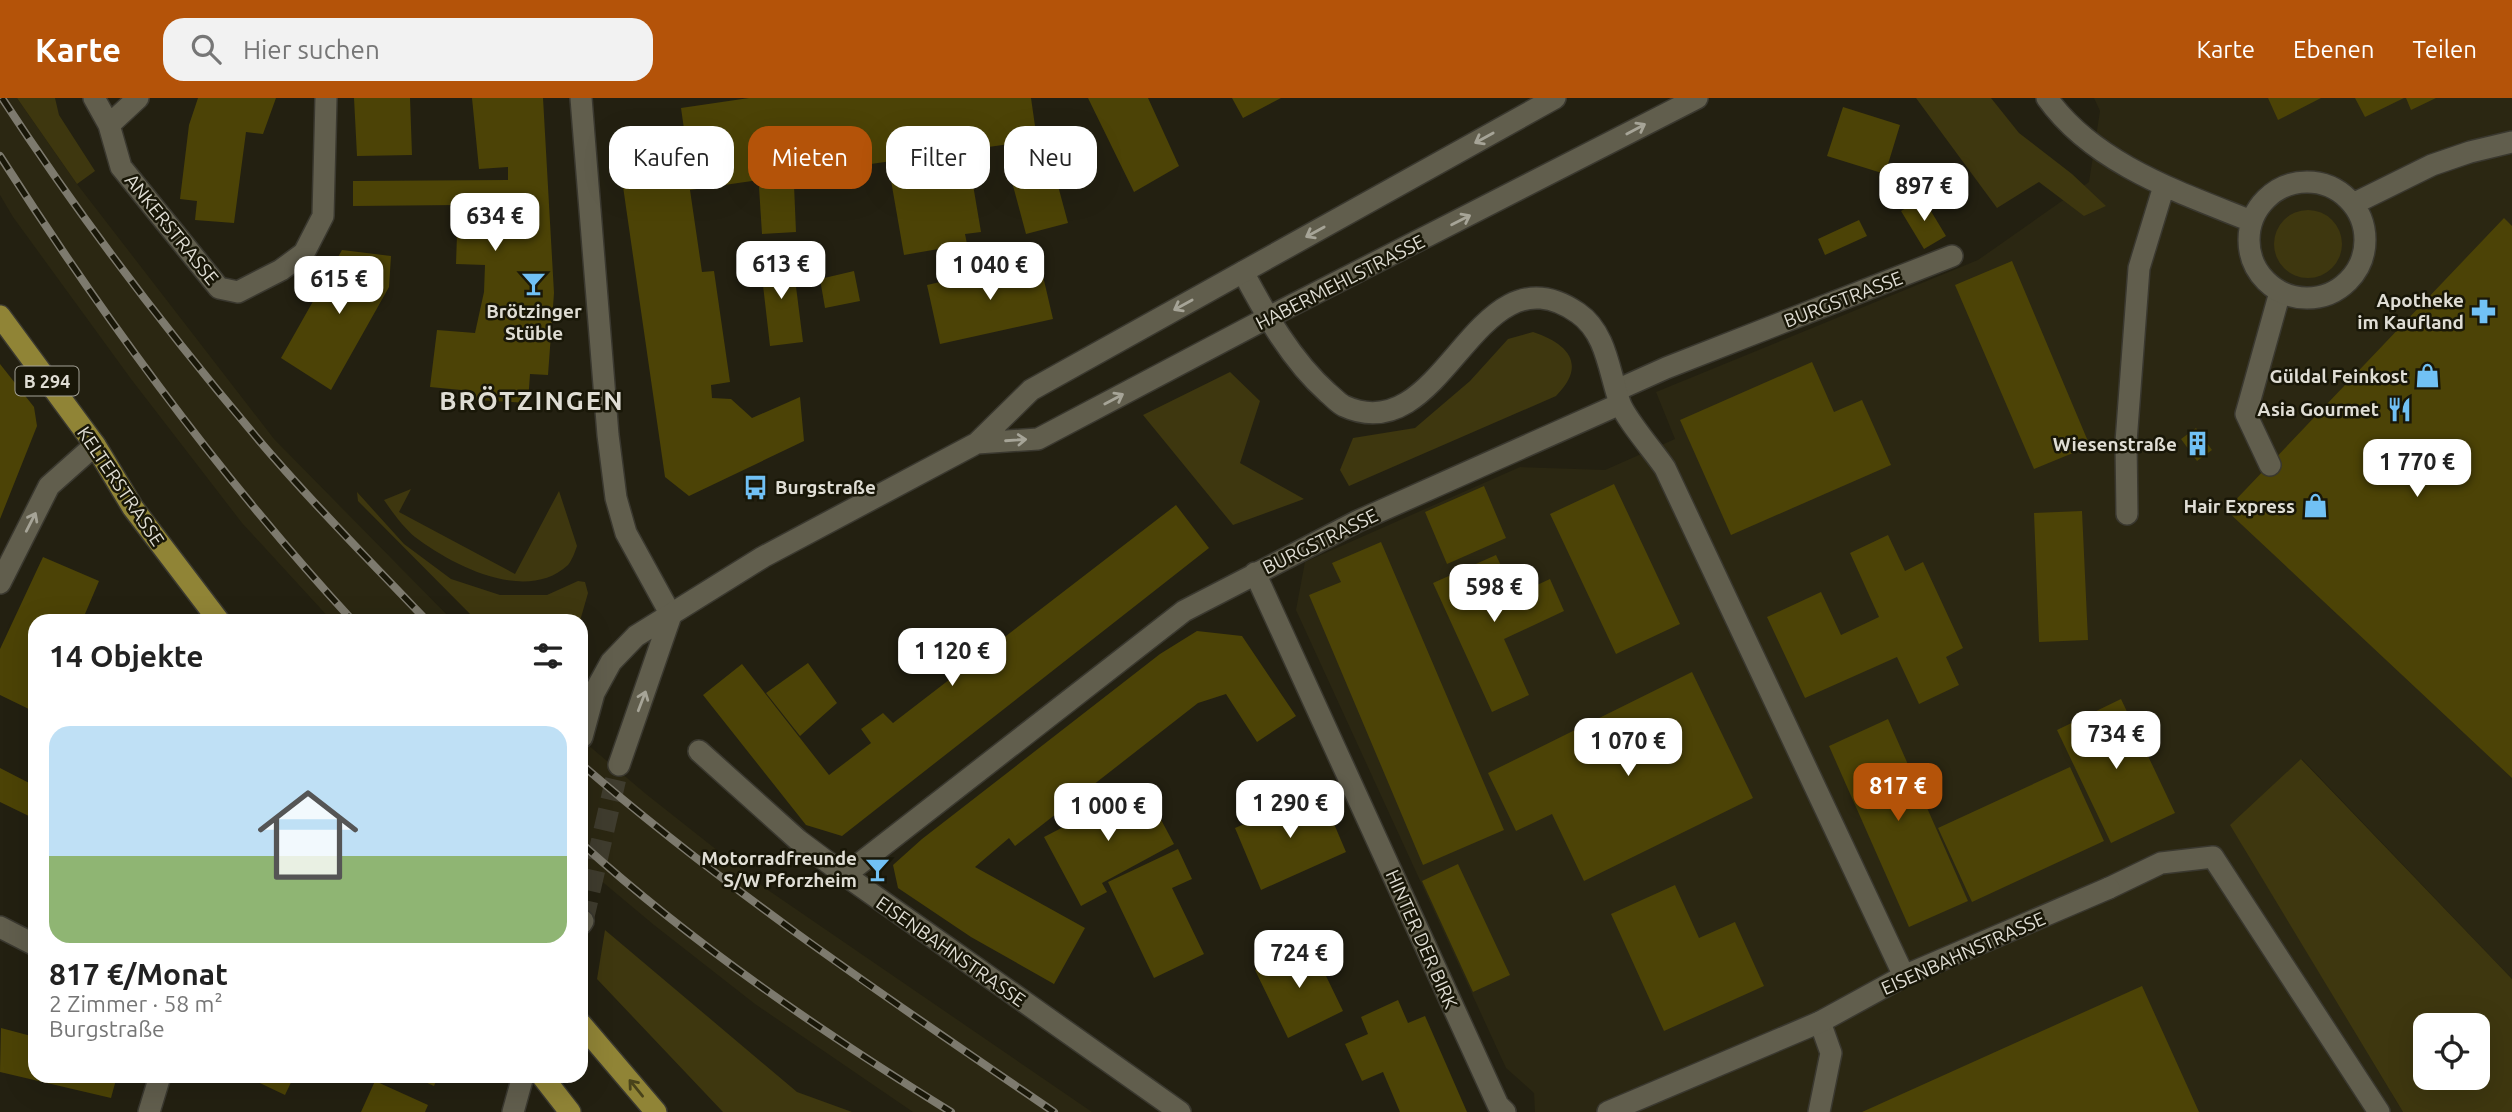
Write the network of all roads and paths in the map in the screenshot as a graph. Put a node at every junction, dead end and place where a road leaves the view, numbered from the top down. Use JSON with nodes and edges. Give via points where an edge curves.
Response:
{"nodes":[{"id":1,"x":94,"y":98,"type":"edge"},
{"id":2,"x":138,"y":98,"type":"edge"},
{"id":3,"x":326,"y":98,"type":"edge"},
{"id":4,"x":581,"y":98,"type":"edge"},
{"id":5,"x":1555,"y":98,"type":"edge"},
{"id":6,"x":1697,"y":98,"type":"edge"},
{"id":7,"x":2047,"y":98,"type":"edge"},
{"id":8,"x":109,"y":125,"type":"junction"},
{"id":9,"x":2512,"y":142,"type":"edge"},
{"id":10,"x":2164,"y":186,"type":"junction"},
{"id":11,"x":2353,"y":204,"type":"junction"},
{"id":12,"x":2251,"y":221,"type":"junction"},
{"id":13,"x":1952,"y":256,"type":"dead end"},
{"id":14,"x":1243,"y":272,"type":"junction"},
{"id":15,"x":2280,"y":292,"type":"junction"},
{"id":16,"x":0,"y":316,"type":"edge"},
{"id":17,"x":1268,"y":318,"type":"junction"},
{"id":18,"x":1619,"y":397,"type":"junction"},
{"id":19,"x":977,"y":443,"type":"junction"},
{"id":20,"x":94,"y":445,"type":"junction"},
{"id":21,"x":2270,"y":465,"type":"dead end"},
{"id":22,"x":2127,"y":514,"type":"dead end"},
{"id":23,"x":1255,"y":573,"type":"junction"},
{"id":24,"x":0,"y":583,"type":"edge"},
{"id":25,"x":214,"y":614,"type":"edge"},
{"id":26,"x":671,"y":615,"type":"junction"},
{"id":27,"x":588,"y":715,"type":"edge"},
{"id":28,"x":699,"y":751,"type":"dead end"},
{"id":29,"x":619,"y":765,"type":"tunnel mouth"},
{"id":30,"x":845,"y":875,"type":"junction"},
{"id":31,"x":0,"y":927,"type":"edge"},
{"id":32,"x":28,"y":941,"type":"edge"},
{"id":33,"x":1904,"y":976,"type":"junction"},
{"id":34,"x":1819,"y":1023,"type":"junction"},
{"id":35,"x":588,"y":1032,"type":"edge"},
{"id":36,"x":158,"y":1083,"type":"edge"},
{"id":37,"x":521,"y":1083,"type":"edge"},
{"id":38,"x":547,"y":1083,"type":"edge"},
{"id":39,"x":149,"y":1112,"type":"edge"},
{"id":40,"x":513,"y":1112,"type":"edge"},
{"id":41,"x":570,"y":1112,"type":"edge"},
{"id":42,"x":656,"y":1112,"type":"edge"},
{"id":43,"x":1180,"y":1112,"type":"edge"},
{"id":44,"x":1505,"y":1112,"type":"edge"},
{"id":45,"x":1608,"y":1112,"type":"edge"},
{"id":46,"x":1819,"y":1112,"type":"edge"},
{"id":47,"x":2379,"y":1112,"type":"edge"}],
"edges":[{"from":1,"to":8,"type":"street","name":"ANKERSTRASSE"},
{"from":2,"to":8,"type":"street"},
{"from":3,"to":8,"type":"street","name":"ANKERSTRASSE","via":[[323,216],[304,253],[238,292],[219,288],[121,167]]},
{"from":4,"to":26,"type":"street","via":[[616,498],[626,533]]},
{"from":5,"to":14,"type":"street","name":"HABERMEHLSTRASSE","one_way":true},
{"from":17,"to":6,"type":"street","name":"HABERMEHLSTRASSE","one_way":true},
{"from":7,"to":10,"type":"street","via":[[2102,149]]},
{"from":9,"to":11,"type":"street","via":[[2432,165]]},
{"from":10,"to":12,"type":"street"},
{"from":10,"to":22,"type":"street","via":[[2139,268],[2126,442]]},
{"from":11,"to":12,"type":"street","via":[[2338,190],[2300,182],[2280,187]]},
{"from":11,"to":15,"type":"street","via":[[2365,241],[2362,261],[2351,278],[2324,296],[2296,297]]},
{"from":12,"to":15,"type":"street","via":[[2248,233],[2253,262]]},
{"from":13,"to":18,"type":"street","name":"BURGSTRASSE","via":[[1666,368]]},
{"from":14,"to":17,"type":"street"},
{"from":14,"to":19,"type":"street","name":"HABERMEHLSTRASSE","one_way":true,"via":[[1031,390]]},
{"from":15,"to":21,"type":"street","via":[[2246,414]]},
{"from":16,"to":20,"type":"main road","name":"KELTERSTRASSE","number":"B 294"},
{"from":17,"to":18,"type":"street","via":[[1310,377],[1343,406],[1367,413],[1394,409],[1420,395],[1503,307],[1528,298],[1555,300],[1580,314],[1601,340]]},
{"from":19,"to":17,"type":"street","name":"HABERMEHLSTRASSE","one_way":true,"via":[[1038,439]]},
{"from":18,"to":23,"type":"street","name":"BURGSTRASSE"},
{"from":18,"to":33,"type":"street","via":[[1665,468]]},
{"from":19,"to":26,"type":"street","name":"HABERMEHLSTRASSE","via":[[763,557]]},
{"from":24,"to":20,"type":"street","one_way":true,"via":[[49,486]]},
{"from":20,"to":25,"type":"main road","name":"KELTERSTRASSE","number":"B 294","via":[[133,508]]},
{"from":23,"to":30,"type":"street","name":"BURGSTRASSE","via":[[1184,611]]},
{"from":23,"to":44,"type":"street","name":"HINTER DER BIRK"},
{"from":26,"to":27,"type":"street","name":"HABERMEHLSTRASSE","via":[[636,636],[611,662]]},
{"from":29,"to":26,"type":"street","one_way":true},
{"from":28,"to":30,"type":"street","name":"EISENBAHNSTRASSE","via":[[798,840]]},
{"from":30,"to":43,"type":"street","name":"EISENBAHNSTRASSE"},
{"from":31,"to":32,"type":"street"},
{"from":33,"to":34,"type":"street","name":"EISENBAHNSTRASSE"},
{"from":33,"to":47,"type":"street","name":"EISENBAHNSTRASSE","via":[[2161,863],[2213,857]]},
{"from":34,"to":45,"type":"street"},
{"from":34,"to":46,"type":"street","via":[[1831,1054]]},
{"from":42,"to":35,"type":"main road","one_way":true},
{"from":36,"to":39,"type":"street"},
{"from":37,"to":40,"type":"street"},
{"from":38,"to":41,"type":"main road"}]}
